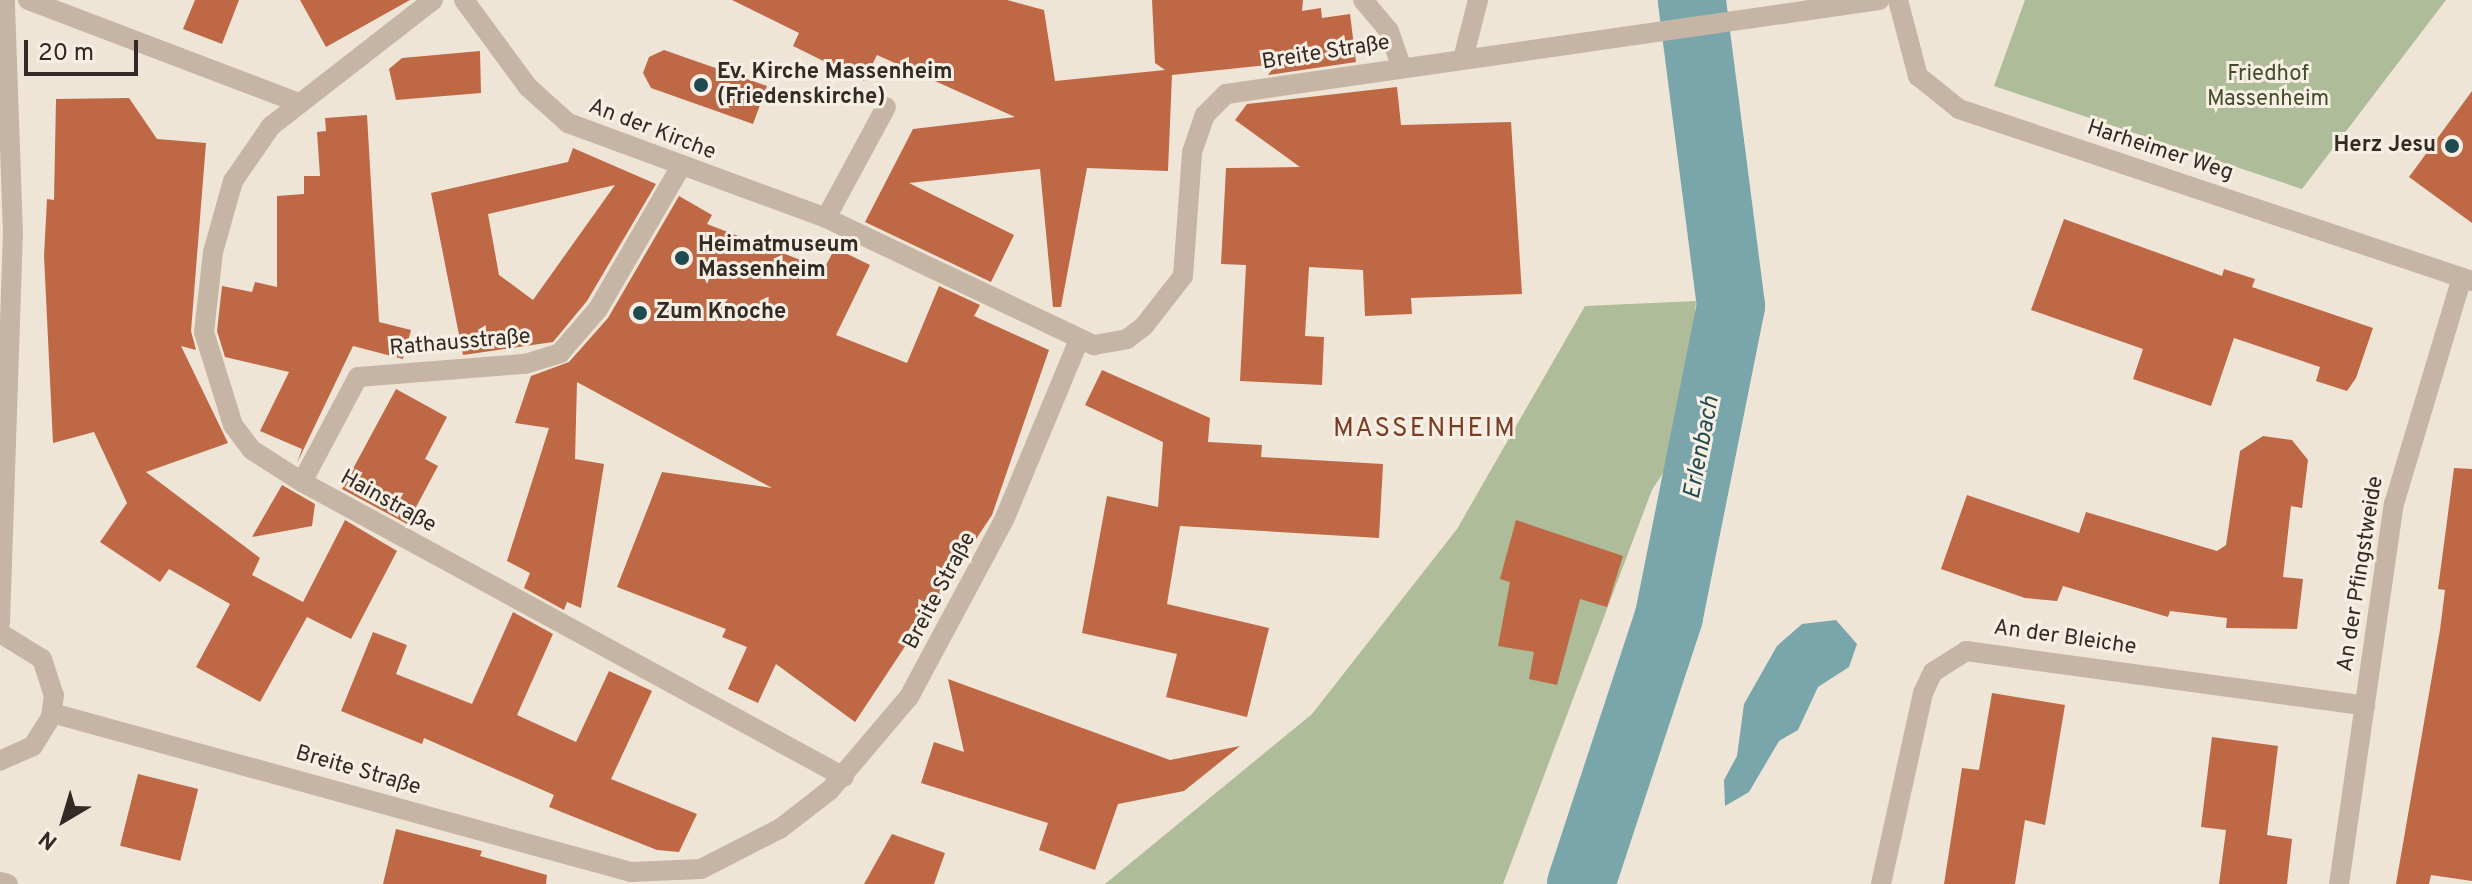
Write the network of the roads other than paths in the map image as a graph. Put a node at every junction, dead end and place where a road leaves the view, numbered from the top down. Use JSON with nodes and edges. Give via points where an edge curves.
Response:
{"nodes":[{"id":1,"x":5,"y":0,"type":"edge"},
{"id":2,"x":28,"y":0,"type":"edge"},
{"id":3,"x":433,"y":0,"type":"edge"},
{"id":4,"x":464,"y":0,"type":"edge"},
{"id":5,"x":1363,"y":0,"type":"edge"},
{"id":6,"x":1478,"y":0,"type":"edge"},
{"id":7,"x":1879,"y":0,"type":"edge"},
{"id":8,"x":1898,"y":0,"type":"edge"},
{"id":9,"x":1464,"y":55,"type":"junction"},
{"id":10,"x":1401,"y":65,"type":"junction"},
{"id":11,"x":297,"y":102,"type":"junction"},
{"id":12,"x":886,"y":107,"type":"dead end"},
{"id":13,"x":680,"y":168,"type":"junction"},
{"id":14,"x":826,"y":218,"type":"junction"},
{"id":15,"x":2467,"y":279,"type":"edge"},
{"id":16,"x":1078,"y":342,"type":"junction"},
{"id":17,"x":302,"y":482,"type":"junction"},
{"id":18,"x":0,"y":623,"type":"edge"},
{"id":19,"x":0,"y":633,"type":"edge"},
{"id":20,"x":2365,"y":706,"type":"junction"},
{"id":21,"x":52,"y":713,"type":"junction"},
{"id":22,"x":0,"y":761,"type":"edge"},
{"id":23,"x":844,"y":777,"type":"junction"},
{"id":24,"x":629,"y":878,"type":"edge"},
{"id":25,"x":0,"y":882,"type":"edge"},
{"id":26,"x":8,"y":884,"type":"edge"},
{"id":27,"x":1881,"y":884,"type":"edge"},
{"id":28,"x":2339,"y":884,"type":"edge"}],
"edges":[{"from":1,"to":18,"type":"street","via":[[13,234]]},
{"from":2,"to":11,"type":"street"},
{"from":3,"to":11,"type":"street","name":"Hainstraße"},
{"from":4,"to":13,"type":"street","name":"An der Kirche","via":[[528,87],[568,123]]},
{"from":5,"to":10,"type":"street","via":[[1389,31]]},
{"from":6,"to":9,"type":"street"},
{"from":7,"to":9,"type":"street","name":"Breite Straße"},
{"from":8,"to":15,"type":"street","name":"Harheimer Weg","via":[[1918,76],[1959,109]]},
{"from":9,"to":10,"type":"street","name":"Breite Straße"},
{"from":10,"to":16,"type":"street","name":"Breite Straße","via":[[1226,94],[1197,132],[1187,258],[1174,292],[1127,339]]},
{"from":11,"to":17,"type":"street","name":"Hainstraße","via":[[271,126],[233,181],[213,252],[204,332],[213,374],[242,441]]},
{"from":12,"to":14,"type":"street"},
{"from":13,"to":14,"type":"street","name":"An der Kirche"},
{"from":13,"to":17,"type":"street","name":"Rathausstraße","via":[[598,309],[560,353],[525,364],[358,377]]},
{"from":14,"to":16,"type":"street","name":"An der Kirche"},
{"from":15,"to":20,"type":"street","name":"An der Pfingstweide","via":[[2401,470]]},
{"from":16,"to":23,"type":"street","name":"Breite Straße","via":[[1021,484],[956,615],[909,697]]},
{"from":17,"to":23,"type":"street","name":"Hainstraße"},
{"from":19,"to":21,"type":"street","via":[[42,659],[52,681]]},
{"from":20,"to":27,"type":"street","name":"An der Bleiche","via":[[1966,651],[1933,672],[1923,693]]},
{"from":20,"to":28,"type":"street","name":"An der Pfingstweide"},
{"from":21,"to":22,"type":"street","via":[[33,746]]},
{"from":21,"to":24,"type":"street","name":"Breite Straße"},
{"from":23,"to":24,"type":"street","name":"Breite Straße","via":[[732,857],[676,875]]},
{"from":25,"to":26,"type":"street"}]}
